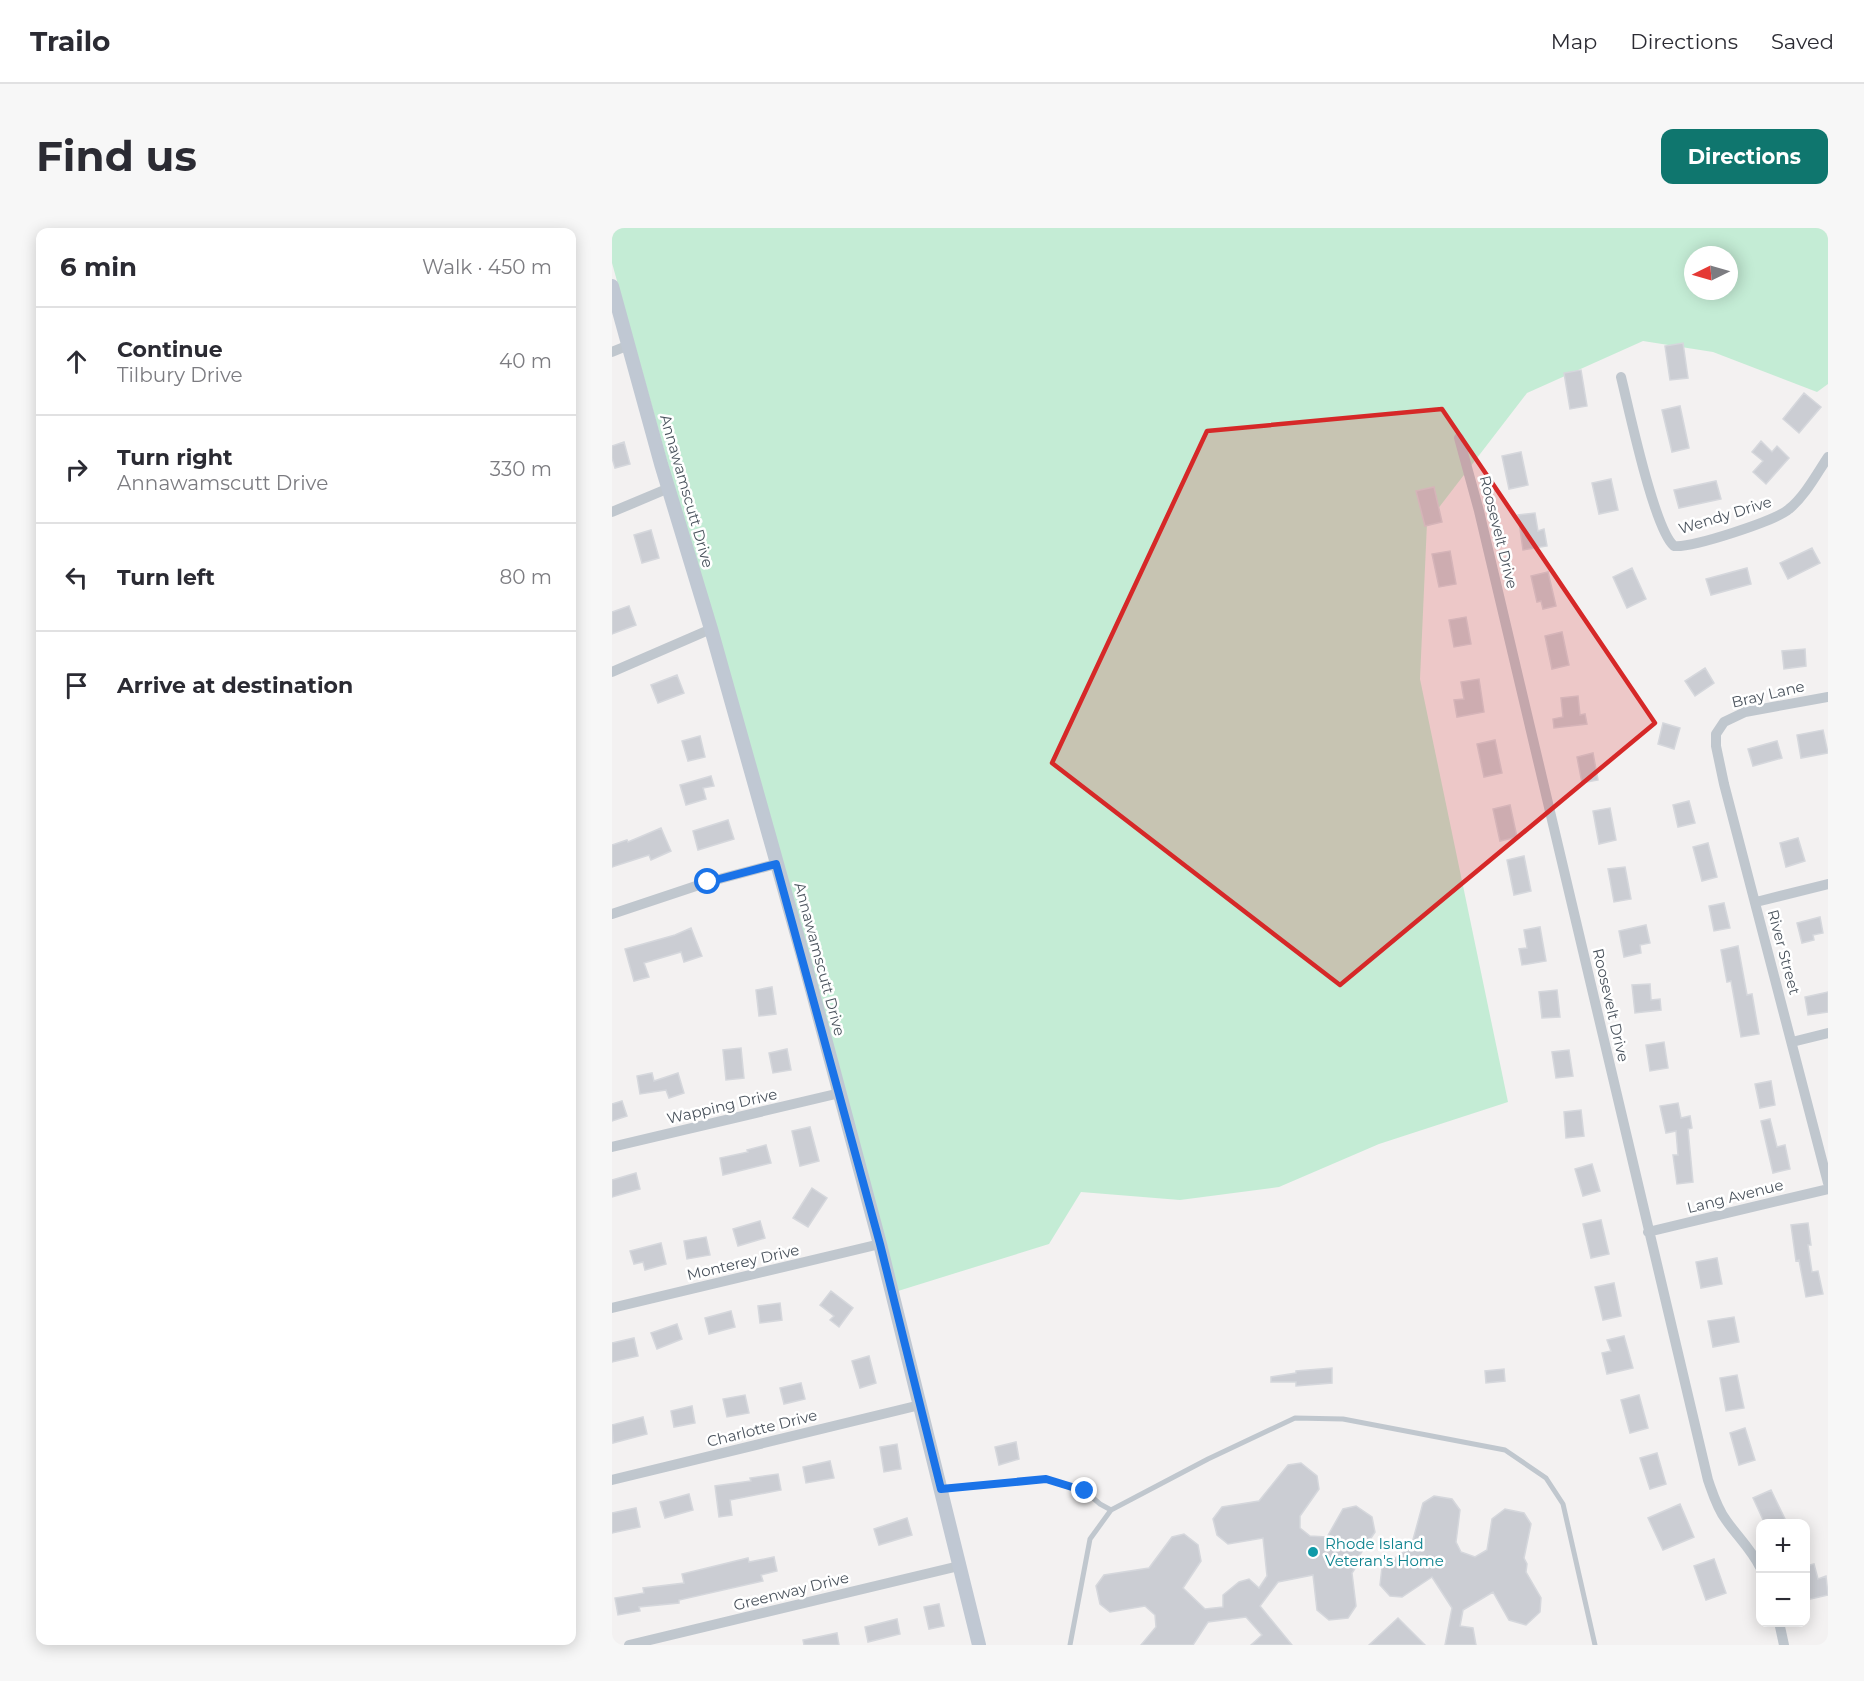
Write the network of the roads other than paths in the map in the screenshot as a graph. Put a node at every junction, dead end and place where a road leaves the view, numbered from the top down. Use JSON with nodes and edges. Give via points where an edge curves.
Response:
{"nodes":[{"id":1,"x":612,"y":286,"type":"edge"},
{"id":2,"x":629,"y":345,"type":"junction"},
{"id":3,"x":612,"y":352,"type":"edge"},
{"id":4,"x":1621,"y":377,"type":"dead end"},
{"id":5,"x":1459,"y":438,"type":"dead end"},
{"id":6,"x":1828,"y":457,"type":"edge"},
{"id":7,"x":669,"y":488,"type":"junction"},
{"id":8,"x":612,"y":512,"type":"edge"},
{"id":9,"x":711,"y":629,"type":"junction"},
{"id":10,"x":612,"y":672,"type":"edge"},
{"id":11,"x":1828,"y":697,"type":"edge"},
{"id":12,"x":1719,"y":728,"type":"joint"},
{"id":13,"x":776,"y":864,"type":"junction"},
{"id":14,"x":1828,"y":884,"type":"edge"},
{"id":15,"x":1756,"y":902,"type":"junction"},
{"id":16,"x":612,"y":914,"type":"edge"},
{"id":17,"x":1828,"y":1033,"type":"edge"},
{"id":18,"x":1792,"y":1042,"type":"junction"},
{"id":19,"x":840,"y":1094,"type":"junction"},
{"id":20,"x":612,"y":1147,"type":"edge"},
{"id":21,"x":1828,"y":1183,"type":"edge"},
{"id":22,"x":1828,"y":1188,"type":"edge"},
{"id":23,"x":1648,"y":1232,"type":"junction"},
{"id":24,"x":880,"y":1244,"type":"junction"},
{"id":25,"x":612,"y":1308,"type":"edge"},
{"id":26,"x":920,"y":1405,"type":"junction"},
{"id":27,"x":612,"y":1480,"type":"edge"},
{"id":28,"x":941,"y":1489,"type":"junction"},
{"id":29,"x":1111,"y":1510,"type":"junction"},
{"id":30,"x":1756,"y":1559,"type":"edge"},
{"id":31,"x":959,"y":1566,"type":"junction"},
{"id":32,"x":1780,"y":1627,"type":"edge"},
{"id":33,"x":629,"y":1645,"type":"edge"},
{"id":34,"x":979,"y":1645,"type":"edge"},
{"id":35,"x":1070,"y":1645,"type":"edge"},
{"id":36,"x":1595,"y":1645,"type":"edge"},
{"id":37,"x":1784,"y":1645,"type":"edge"}],
"edges":[{"from":1,"to":2,"type":"street","name":"Annawamscutt Drive"},
{"from":2,"to":3,"type":"street"},
{"from":2,"to":7,"type":"street","name":"Annawamscutt Drive"},
{"from":4,"to":6,"type":"street","name":"Wendy Drive","via":[[1652,496],[1664,531],[1674,546],[1688,546],[1773,519],[1804,493]]},
{"from":5,"to":23,"type":"street","name":"Roosevelt Drive"},
{"from":7,"to":8,"type":"street"},
{"from":7,"to":9,"type":"street","name":"Annawamscutt Drive"},
{"from":9,"to":10,"type":"street"},
{"from":9,"to":13,"type":"street","name":"Annawamscutt Drive"},
{"from":11,"to":12,"type":"street","name":"Bray Lane","via":[[1745,712]]},
{"from":12,"to":15,"type":"street","name":"River Street","via":[[1716,746],[1724,784]]},
{"from":13,"to":16,"type":"street"},
{"from":13,"to":19,"type":"street","name":"Annawamscutt Drive"},
{"from":14,"to":15,"type":"street"},
{"from":15,"to":18,"type":"street","name":"River Street"},
{"from":17,"to":18,"type":"street"},
{"from":18,"to":21,"type":"street","name":"River Street"},
{"from":19,"to":20,"type":"street","name":"Wapping Drive"},
{"from":19,"to":24,"type":"street","name":"Annawamscutt Drive"},
{"from":22,"to":23,"type":"street","name":"Lang Avenue"},
{"from":23,"to":30,"type":"street","name":"Roosevelt Drive","via":[[1708,1480],[1716,1504]]},
{"from":24,"to":25,"type":"street","name":"Monterey Drive"},
{"from":24,"to":26,"type":"street","name":"Annawamscutt Drive"},
{"from":26,"to":27,"type":"street","name":"Charlotte Drive"},
{"from":26,"to":28,"type":"street","name":"Annawamscutt Drive"},
{"from":28,"to":29,"type":"lane","via":[[1046,1479],[1085,1491]]},
{"from":28,"to":31,"type":"street","name":"Annawamscutt Drive"},
{"from":29,"to":35,"type":"lane","via":[[1090,1539]]},
{"from":29,"to":36,"type":"lane","via":[[1295,1418],[1343,1419],[1505,1450],[1546,1478],[1563,1504]]},
{"from":31,"to":33,"type":"street","name":"Greenway Drive"},
{"from":31,"to":34,"type":"street","name":"Annawamscutt Drive"},
{"from":32,"to":37,"type":"street"}]}
